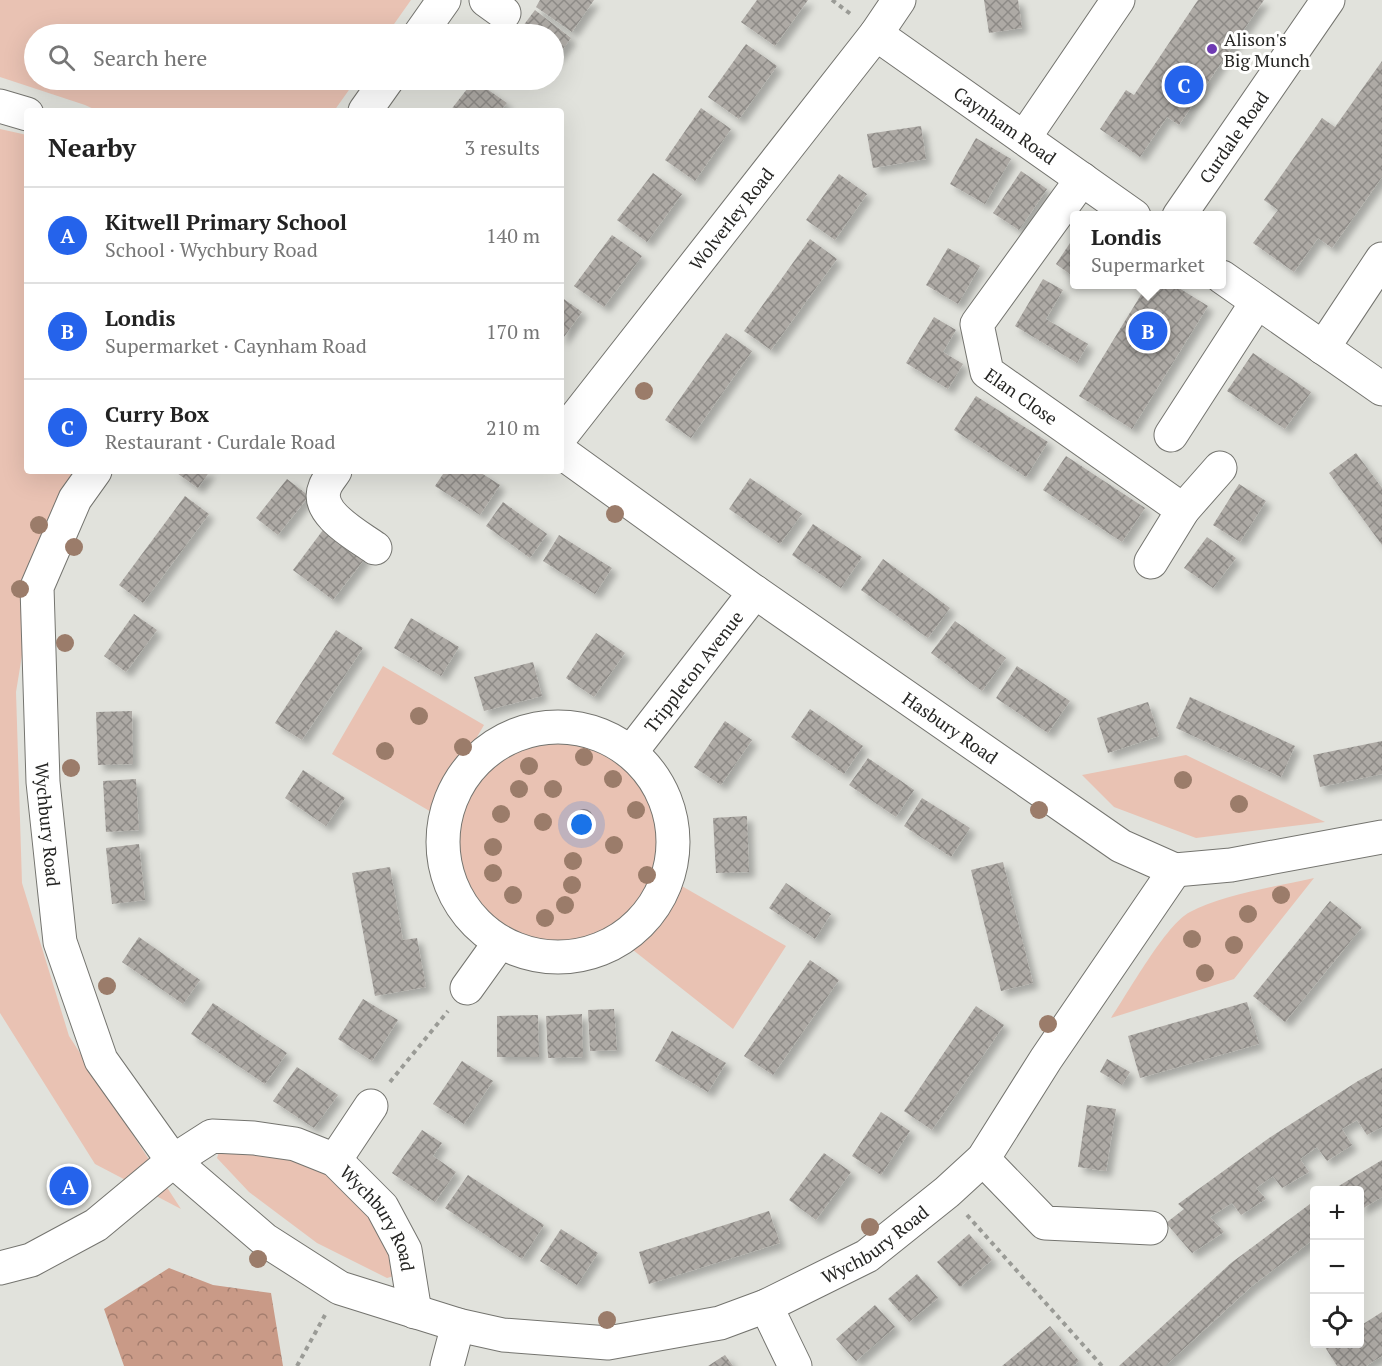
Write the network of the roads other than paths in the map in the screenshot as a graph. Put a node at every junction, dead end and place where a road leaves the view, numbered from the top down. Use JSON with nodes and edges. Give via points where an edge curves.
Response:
{"nodes":[{"id":1,"x":444,"y":0,"type":"edge"},
{"id":2,"x":899,"y":0,"type":"edge"},
{"id":3,"x":1118,"y":0,"type":"edge"},
{"id":4,"x":1328,"y":0,"type":"edge"},
{"id":5,"x":427,"y":24,"type":"edge"},
{"id":6,"x":876,"y":34,"type":"junction"},
{"id":7,"x":380,"y":90,"type":"edge"},
{"id":8,"x":0,"y":106,"type":"edge"},
{"id":9,"x":367,"y":108,"type":"edge"},
{"id":10,"x":24,"y":113,"type":"edge"},
{"id":11,"x":1024,"y":138,"type":"junction"},
{"id":12,"x":1082,"y":179,"type":"junction"},
{"id":13,"x":1127,"y":211,"type":"edge"},
{"id":14,"x":1182,"y":211,"type":"edge"},
{"id":15,"x":1382,"y":259,"type":"edge"},
{"id":16,"x":1226,"y":280,"type":"edge"},
{"id":17,"x":1257,"y":302,"type":"junction"},
{"id":18,"x":1323,"y":348,"type":"junction"},
{"id":19,"x":1382,"y":389,"type":"edge"},
{"id":20,"x":564,"y":432,"type":"edge"},
{"id":21,"x":1171,"y":435,"type":"dead end"},
{"id":22,"x":564,"y":454,"type":"edge"},
{"id":23,"x":1220,"y":468,"type":"dead end"},
{"id":24,"x":93,"y":474,"type":"edge"},
{"id":25,"x":334,"y":474,"type":"edge"},
{"id":26,"x":1183,"y":510,"type":"junction"},
{"id":27,"x":375,"y":548,"type":"dead end"},
{"id":28,"x":1151,"y":562,"type":"dead end"},
{"id":29,"x":755,"y":592,"type":"junction"},
{"id":30,"x":631,"y":752,"type":"junction"},
{"id":31,"x":1382,"y":837,"type":"edge"},
{"id":32,"x":1175,"y":870,"type":"junction"},
{"id":33,"x":500,"y":942,"type":"junction"},
{"id":34,"x":467,"y":988,"type":"road end"},
{"id":35,"x":371,"y":1106,"type":"road end"},
{"id":36,"x":335,"y":1160,"type":"junction"},
{"id":37,"x":983,"y":1160,"type":"junction"},
{"id":38,"x":173,"y":1161,"type":"junction"},
{"id":39,"x":1151,"y":1228,"type":"dead end"},
{"id":40,"x":0,"y":1268,"type":"edge"},
{"id":41,"x":766,"y":1306,"type":"junction"},
{"id":42,"x":415,"y":1312,"type":"junction"},
{"id":43,"x":458,"y":1325,"type":"junction"},
{"id":44,"x":447,"y":1366,"type":"edge"},
{"id":45,"x":795,"y":1366,"type":"edge"}],
"edges":[{"from":1,"to":5,"type":"street"},
{"from":2,"to":6,"type":"street","name":"Wolverley Road"},
{"from":3,"to":11,"type":"street"},
{"from":4,"to":14,"type":"street","name":"Curdale Road"},
{"from":6,"to":11,"type":"street","name":"Caynham Road"},
{"from":6,"to":20,"type":"street","name":"Wolverley Road"},
{"from":7,"to":9,"type":"street"},
{"from":8,"to":10,"type":"street"},
{"from":11,"to":12,"type":"street","name":"Caynham Road"},
{"from":12,"to":13,"type":"street","name":"Caynham Road"},
{"from":12,"to":26,"type":"street","name":"Elan Close","via":[[977,324],[987,372]]},
{"from":15,"to":18,"type":"street"},
{"from":16,"to":17,"type":"street"},
{"from":17,"to":18,"type":"street"},
{"from":17,"to":21,"type":"street"},
{"from":18,"to":19,"type":"street"},
{"from":22,"to":29,"type":"street","name":"Hasbury Road"},
{"from":23,"to":26,"type":"street"},
{"from":24,"to":38,"type":"street","name":"Wychbury Road","via":[[75,499],[37,587],[43,782],[60,942],[100,1060]]},
{"from":25,"to":27,"type":"street","via":[[323,500],[328,513]]},
{"from":26,"to":28,"type":"street"},
{"from":29,"to":30,"type":"street","name":"Trippleton Avenue"},
{"from":29,"to":32,"type":"street","name":"Hasbury Road","via":[[1121,846]]},
{"from":30,"to":33,"type":"street","via":[[656,781],[671,816],[673,844],[663,891],[642,922],[611,945],[575,957],[536,956]]},
{"from":30,"to":33,"type":"street","via":[[598,734],[560,726],[523,732],[489,749],[462,777],[446,811],[442,849],[451,886],[471,919]]},
{"from":31,"to":32,"type":"street","name":"Hasbury Road","via":[[1231,866]]},
{"from":32,"to":37,"type":"street","name":"Wychbury Road","via":[[1046,1059]]},
{"from":33,"to":34,"type":"street"},
{"from":35,"to":36,"type":"street"},
{"from":36,"to":38,"type":"street","name":"Wychbury Road","via":[[295,1144],[212,1136]]},
{"from":36,"to":42,"type":"street","name":"Wychbury Road","via":[[382,1206],[405,1250]]},
{"from":37,"to":39,"type":"street","via":[[1045,1223]]},
{"from":37,"to":41,"type":"street","name":"Wychbury Road","via":[[867,1256]]},
{"from":38,"to":40,"type":"street","via":[[96,1225],[32,1260]]},
{"from":38,"to":42,"type":"street","name":"Wychbury Road","via":[[265,1240],[340,1288]]},
{"from":41,"to":43,"type":"street","name":"Wychbury Road","via":[[720,1323],[608,1343],[503,1335]]},
{"from":41,"to":45,"type":"street"},
{"from":42,"to":43,"type":"street","name":"Wychbury Road"},
{"from":43,"to":44,"type":"street"}]}
